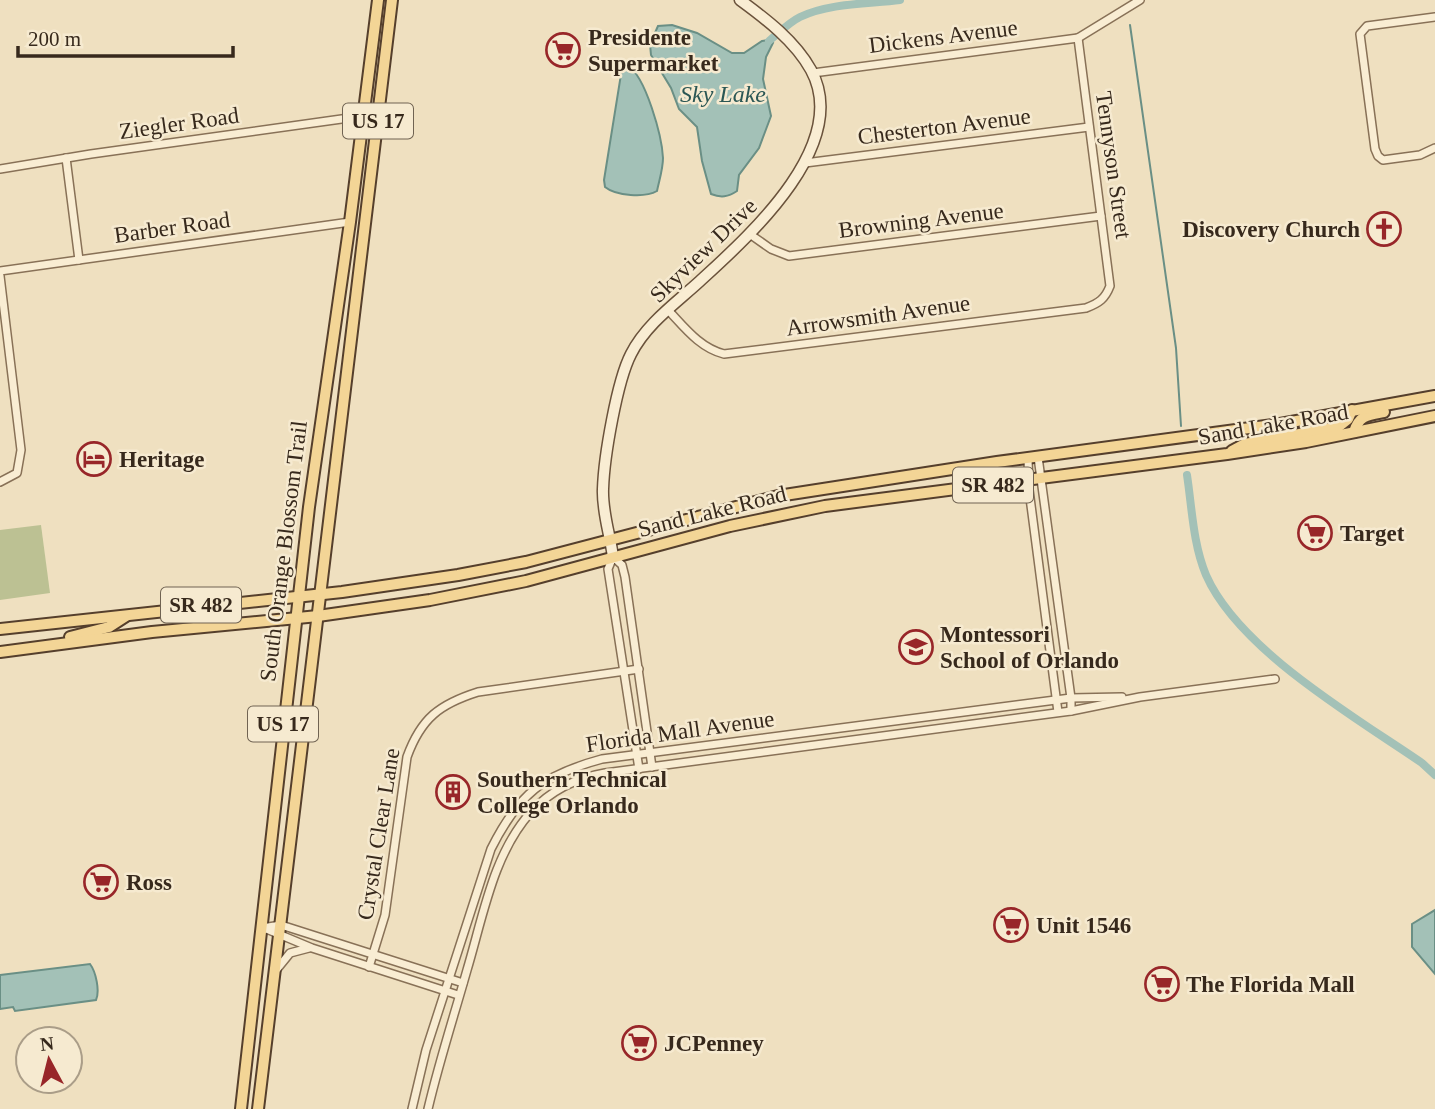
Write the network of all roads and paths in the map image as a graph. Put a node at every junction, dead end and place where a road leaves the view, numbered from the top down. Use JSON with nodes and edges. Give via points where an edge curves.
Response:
{"nodes":[{"id":1,"x":378,"y":0,"type":"edge"},
{"id":2,"x":392,"y":0,"type":"edge"},
{"id":3,"x":740,"y":0,"type":"edge"},
{"id":4,"x":1140,"y":0,"type":"edge"},
{"id":5,"x":1435,"y":17,"type":"edge"},
{"id":6,"x":1078,"y":38,"type":"junction"},
{"id":7,"x":813,"y":73,"type":"junction"},
{"id":8,"x":363,"y":116,"type":"junction"},
{"id":9,"x":1089,"y":127,"type":"junction"},
{"id":10,"x":1435,"y":148,"type":"edge"},
{"id":11,"x":66,"y":158,"type":"junction"},
{"id":12,"x":804,"y":163,"type":"junction"},
{"id":13,"x":0,"y":169,"type":"edge"},
{"id":14,"x":353,"y":201,"type":"junction"},
{"id":15,"x":1101,"y":216,"type":"junction"},
{"id":16,"x":350,"y":222,"type":"junction"},
{"id":17,"x":365,"y":223,"type":"junction"},
{"id":18,"x":751,"y":235,"type":"junction"},
{"id":19,"x":363,"y":242,"type":"junction"},
{"id":20,"x":79,"y":260,"type":"junction"},
{"id":21,"x":0,"y":274,"type":"edge"},
{"id":22,"x":1106,"y":296,"type":"joint"},
{"id":23,"x":668,"y":310,"type":"junction"},
{"id":24,"x":1435,"y":398,"type":"edge"},
{"id":25,"x":1352,"y":410,"type":"junction"},
{"id":26,"x":1435,"y":416,"type":"edge"},
{"id":27,"x":1353,"y":432,"type":"junction"},
{"id":28,"x":1227,"y":454,"type":"junction"},
{"id":29,"x":1033,"y":458,"type":"junction"},
{"id":30,"x":1042,"y":479,"type":"junction"},
{"id":31,"x":1028,"y":481,"type":"junction"},
{"id":32,"x":0,"y":482,"type":"edge"},
{"id":33,"x":778,"y":496,"type":"junction"},
{"id":34,"x":779,"y":515,"type":"junction"},
{"id":35,"x":611,"y":539,"type":"junction"},
{"id":36,"x":613,"y":557,"type":"junction"},
{"id":37,"x":320,"y":594,"type":"junction"},
{"id":38,"x":299,"y":596,"type":"junction"},
{"id":39,"x":128,"y":614,"type":"junction"},
{"id":40,"x":318,"y":616,"type":"junction"},
{"id":41,"x":296,"y":618,"type":"junction"},
{"id":42,"x":0,"y":629,"type":"edge"},
{"id":43,"x":27,"y":649,"type":"junction"},
{"id":44,"x":0,"y":652,"type":"edge"},
{"id":45,"x":639,"y":668,"type":"junction"},
{"id":46,"x":624,"y":670,"type":"junction"},
{"id":47,"x":1275,"y":679,"type":"dead end"},
{"id":48,"x":1140,"y":697,"type":"junction"},
{"id":49,"x":1071,"y":698,"type":"junction"},
{"id":50,"x":1058,"y":699,"type":"junction"},
{"id":51,"x":1071,"y":711,"type":"junction"},
{"id":52,"x":964,"y":712,"type":"junction"},
{"id":53,"x":1059,"y":712,"type":"junction"},
{"id":54,"x":965,"y":725,"type":"junction"},
{"id":55,"x":651,"y":752,"type":"junction"},
{"id":56,"x":637,"y":754,"type":"junction"},
{"id":57,"x":652,"y":767,"type":"junction"},
{"id":58,"x":639,"y":769,"type":"junction"},
{"id":59,"x":262,"y":928,"type":"junction"},
{"id":60,"x":280,"y":931,"type":"junction"},
{"id":61,"x":312,"y":948,"type":"junction"},
{"id":62,"x":374,"y":954,"type":"junction"},
{"id":63,"x":369,"y":967,"type":"junction"},
{"id":64,"x":275,"y":972,"type":"junction"},
{"id":65,"x":449,"y":979,"type":"junction"},
{"id":66,"x":463,"y":984,"type":"junction"},
{"id":67,"x":445,"y":991,"type":"junction"},
{"id":68,"x":458,"y":995,"type":"junction"},
{"id":69,"x":241,"y":1109,"type":"edge"},
{"id":70,"x":258,"y":1109,"type":"edge"},
{"id":71,"x":412,"y":1109,"type":"edge"},
{"id":72,"x":428,"y":1109,"type":"edge"}],
"edges":[{"from":1,"to":8,"type":"main road","name":"South Orange Blossom Trail","number":"US 17"},
{"from":2,"to":17,"type":"main road","name":"South Orange Blossom Trail","number":"US 17"},
{"from":3,"to":7,"type":"street","name":"Skyview Drive","via":[[786,38]]},
{"from":4,"to":6,"type":"street"},
{"from":5,"to":10,"type":"street","via":[[1367,26],[1360,34],[1378,156],[1383,160],[1420,155]]},
{"from":6,"to":7,"type":"street","name":"Dickens Avenue"},
{"from":6,"to":9,"type":"street","name":"Tennyson Street"},
{"from":7,"to":12,"type":"street","name":"Skyview Drive","via":[[818,127]]},
{"from":8,"to":11,"type":"street","name":"Ziegler Road"},
{"from":8,"to":14,"type":"main road","name":"South Orange Blossom Trail","number":"US 17"},
{"from":9,"to":12,"type":"street","name":"Chesterton Avenue"},
{"from":9,"to":15,"type":"street","name":"Tennyson Street"},
{"from":11,"to":13,"type":"street","name":"Ziegler Road"},
{"from":11,"to":20,"type":"street"},
{"from":12,"to":18,"type":"street","name":"Skyview Drive"},
{"from":14,"to":16,"type":"main road","name":"South Orange Blossom Trail","number":"US 17"},
{"from":14,"to":17,"type":"main road"},
{"from":15,"to":18,"type":"street","name":"Browning Avenue","via":[[789,256]]},
{"from":15,"to":22,"type":"street","name":"Tennyson Street","via":[[1110,286]]},
{"from":16,"to":19,"type":"main road","via":[[361,232]]},
{"from":16,"to":20,"type":"street","name":"Barber Road"},
{"from":16,"to":38,"type":"main road","name":"South Orange Blossom Trail","number":"US 17"},
{"from":17,"to":19,"type":"main road","name":"South Orange Blossom Trail","number":"US 17"},
{"from":18,"to":23,"type":"street","name":"Skyview Drive"},
{"from":19,"to":37,"type":"main road","name":"South Orange Blossom Trail","number":"US 17"},
{"from":20,"to":21,"type":"street","name":"Barber Road"},
{"from":21,"to":32,"type":"street","via":[[21,450],[17,473]]},
{"from":22,"to":23,"type":"street","name":"Arrowsmith Avenue","via":[[1086,308],[724,354],[700,344]]},
{"from":23,"to":35,"type":"street","name":"Skyview Drive","via":[[630,355],[619,389],[603,489]]},
{"from":24,"to":25,"type":"main road","name":"Sand Lake Road","number":"SR 482"},
{"from":24,"to":27,"type":"main road","via":[[1364,416]]},
{"from":25,"to":28,"type":"main road","via":[[1338,427],[1245,444]]},
{"from":25,"to":29,"type":"main road","name":"Sand Lake Road","number":"SR 482"},
{"from":26,"to":27,"type":"main road","name":"Sand Lake Road","number":"SR 482"},
{"from":27,"to":28,"type":"main road","name":"Sand Lake Road","number":"SR 482"},
{"from":28,"to":30,"type":"main road","name":"Sand Lake Road","number":"SR 482"},
{"from":29,"to":30,"type":"street"},
{"from":29,"to":31,"type":"street"},
{"from":29,"to":33,"type":"main road","name":"Sand Lake Road","number":"SR 482"},
{"from":30,"to":31,"type":"main road","name":"Sand Lake Road","number":"SR 482"},
{"from":30,"to":49,"type":"street"},
{"from":31,"to":34,"type":"main road","name":"Sand Lake Road","number":"SR 482","via":[[860,500]]},
{"from":31,"to":50,"type":"street"},
{"from":33,"to":34,"type":"main road"},
{"from":33,"to":35,"type":"main road","name":"Sand Lake Road","number":"SR 482"},
{"from":34,"to":36,"type":"main road","name":"Sand Lake Road","number":"SR 482"},
{"from":35,"to":36,"type":"street","name":"Skyview Drive"},
{"from":35,"to":37,"type":"main road","name":"Sand Lake Road","number":"SR 482","via":[[489,570]]},
{"from":36,"to":40,"type":"main road","name":"Sand Lake Road","number":"SR 482","via":[[485,590]]},
{"from":36,"to":45,"type":"street","via":[[622,565]]},
{"from":36,"to":46,"type":"street","via":[[608,569]]},
{"from":37,"to":38,"type":"main road","name":"Sand Lake Road","number":"SR 482"},
{"from":37,"to":40,"type":"main road","name":"South Orange Blossom Trail","number":"US 17"},
{"from":38,"to":39,"type":"main road","name":"Sand Lake Road","number":"SR 482"},
{"from":38,"to":41,"type":"main road","name":"South Orange Blossom Trail","number":"US 17"},
{"from":39,"to":42,"type":"main road","name":"Sand Lake Road","number":"SR 482"},
{"from":39,"to":43,"type":"main road","via":[[109,627]]},
{"from":40,"to":41,"type":"main road","name":"Sand Lake Road","number":"SR 482"},
{"from":40,"to":60,"type":"main road","name":"South Orange Blossom Trail","number":"US 17"},
{"from":41,"to":43,"type":"main road","name":"Sand Lake Road","number":"SR 482"},
{"from":41,"to":59,"type":"main road","name":"South Orange Blossom Trail","number":"US 17"},
{"from":43,"to":44,"type":"main road","name":"Sand Lake Road","number":"SR 482"},
{"from":45,"to":46,"type":"street","name":"Crystal Clear Lane"},
{"from":45,"to":55,"type":"street"},
{"from":46,"to":56,"type":"street"},
{"from":46,"to":62,"type":"street","name":"Crystal Clear Lane","via":[[478,692],[455,699],[429,718],[414,737],[407,757],[385,915]]},
{"from":47,"to":48,"type":"street","name":"Florida Mall Avenue"},
{"from":48,"to":49,"type":"street","name":"Florida Mall Avenue"},
{"from":48,"to":51,"type":"street","name":"Florida Mall Avenue"},
{"from":49,"to":50,"type":"street","name":"Florida Mall Avenue"},
{"from":49,"to":51,"type":"street"},
{"from":50,"to":52,"type":"street","name":"Florida Mall Avenue"},
{"from":50,"to":53,"type":"street"},
{"from":51,"to":53,"type":"street","name":"Florida Mall Avenue"},
{"from":52,"to":54,"type":"street"},
{"from":52,"to":55,"type":"street","name":"Florida Mall Avenue"},
{"from":53,"to":54,"type":"street","name":"Florida Mall Avenue"},
{"from":54,"to":57,"type":"street","name":"Florida Mall Avenue"},
{"from":55,"to":56,"type":"street","name":"Florida Mall Avenue"},
{"from":55,"to":57,"type":"street"},
{"from":56,"to":58,"type":"street"},
{"from":56,"to":65,"type":"street","name":"Florida Mall Avenue","via":[[567,768],[532,792],[506,820],[491,849]]},
{"from":57,"to":58,"type":"street","name":"Florida Mall Avenue"},
{"from":58,"to":66,"type":"street","name":"Florida Mall Avenue","via":[[572,782],[531,811],[503,856]]},
{"from":59,"to":60,"type":"street"},
{"from":59,"to":69,"type":"main road","name":"South Orange Blossom Trail"},
{"from":60,"to":61,"type":"street"},
{"from":60,"to":62,"type":"street"},
{"from":60,"to":64,"type":"main road","name":"South Orange Blossom Trail","number":"US 17"},
{"from":61,"to":63,"type":"street"},
{"from":61,"to":64,"type":"street","via":[[290,953]]},
{"from":62,"to":63,"type":"street","name":"Crystal Clear Lane"},
{"from":62,"to":65,"type":"street"},
{"from":63,"to":67,"type":"street"},
{"from":64,"to":70,"type":"main road","name":"South Orange Blossom Trail","number":"US 17"},
{"from":65,"to":66,"type":"street"},
{"from":65,"to":67,"type":"street","name":"Florida Mall Avenue"},
{"from":66,"to":68,"type":"street","name":"Florida Mall Avenue"},
{"from":67,"to":68,"type":"street"},
{"from":67,"to":71,"type":"street","name":"Florida Mall Avenue"},
{"from":68,"to":72,"type":"street","name":"Florida Mall Avenue"}]}
